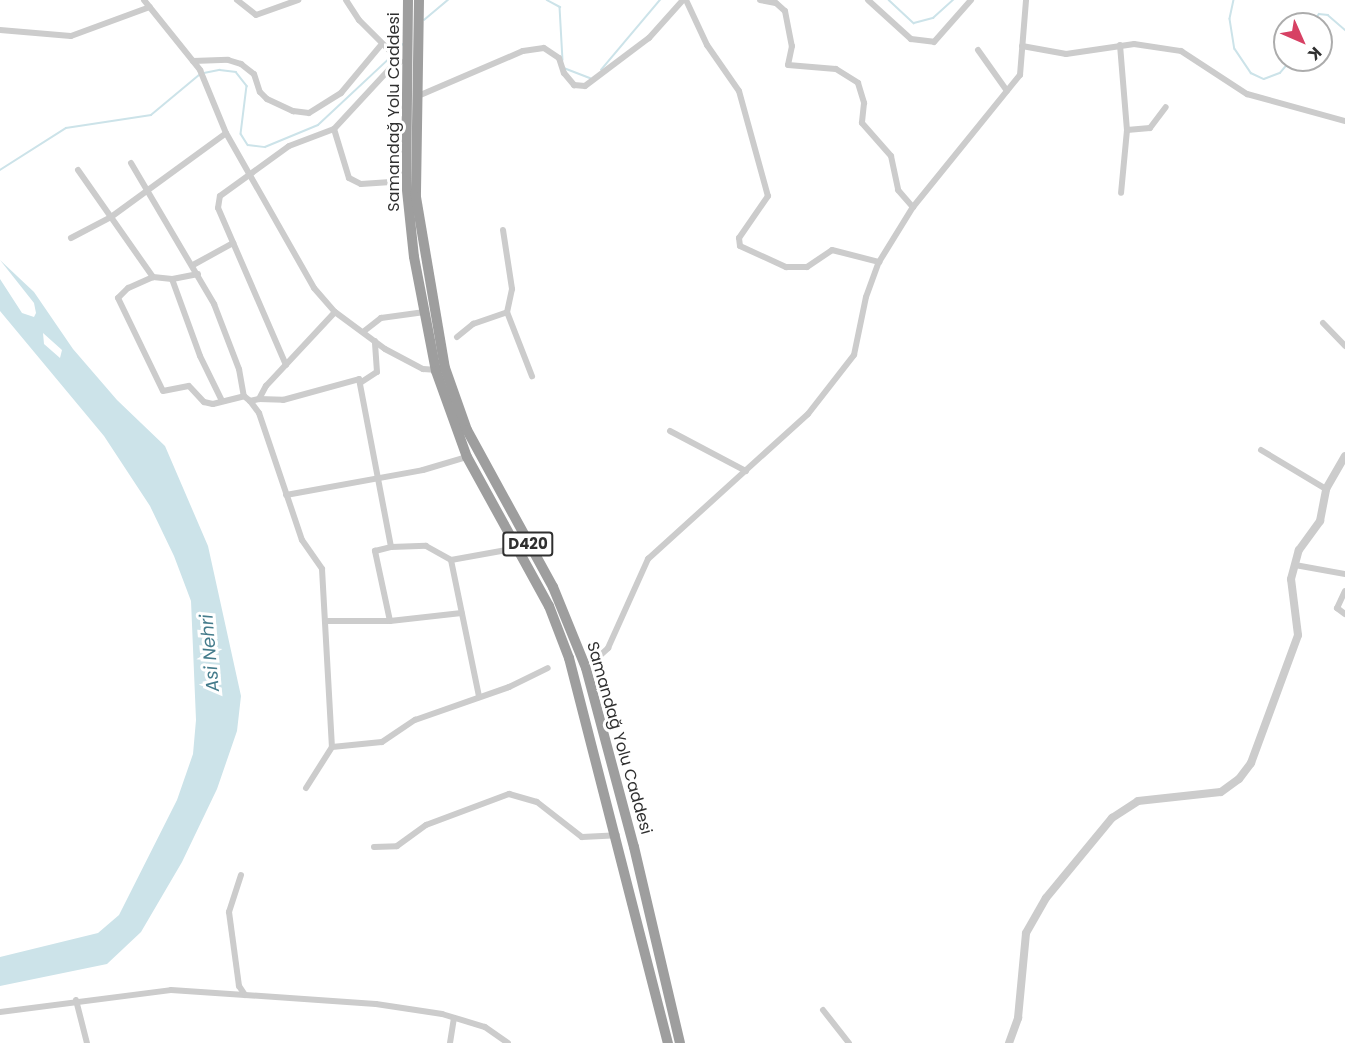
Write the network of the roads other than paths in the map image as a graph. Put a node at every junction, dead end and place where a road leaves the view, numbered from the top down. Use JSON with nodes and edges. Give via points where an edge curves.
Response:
{"nodes":[{"id":1,"x":144,"y":0,"type":"edge"},
{"id":2,"x":237,"y":0,"type":"edge"},
{"id":3,"x":298,"y":0,"type":"edge"},
{"id":4,"x":346,"y":0,"type":"edge"},
{"id":5,"x":408,"y":0,"type":"edge"},
{"id":6,"x":419,"y":0,"type":"edge"},
{"id":7,"x":684,"y":0,"type":"edge"},
{"id":8,"x":760,"y":0,"type":"edge"},
{"id":9,"x":868,"y":0,"type":"edge"},
{"id":10,"x":971,"y":0,"type":"edge"},
{"id":11,"x":1026,"y":0,"type":"edge"},
{"id":12,"x":781,"y":2,"type":"edge"},
{"id":13,"x":150,"y":7,"type":"junction"},
{"id":14,"x":0,"y":30,"type":"edge"},
{"id":15,"x":381,"y":45,"type":"junction"},
{"id":16,"x":1120,"y":45,"type":"junction"},
{"id":17,"x":1022,"y":46,"type":"junction"},
{"id":18,"x":978,"y":50,"type":"dead end"},
{"id":19,"x":397,"y":59,"type":"junction"},
{"id":20,"x":193,"y":61,"type":"junction"},
{"id":21,"x":407,"y":68,"type":"junction"},
{"id":22,"x":1007,"y":91,"type":"junction"},
{"id":23,"x":417,"y":96,"type":"junction"},
{"id":24,"x":1166,"y":107,"type":"dead end"},
{"id":25,"x":1345,"y":121,"type":"edge"},
{"id":26,"x":334,"y":129,"type":"junction"},
{"id":27,"x":1127,"y":130,"type":"junction"},
{"id":28,"x":226,"y":133,"type":"junction"},
{"id":29,"x":130,"y":163,"type":"dead end"},
{"id":30,"x":78,"y":170,"type":"dead end"},
{"id":31,"x":248,"y":172,"type":"junction"},
{"id":32,"x":406,"y":181,"type":"junction"},
{"id":33,"x":146,"y":190,"type":"junction"},
{"id":34,"x":1121,"y":193,"type":"dead end"},
{"id":35,"x":913,"y":207,"type":"junction"},
{"id":36,"x":111,"y":217,"type":"junction"},
{"id":37,"x":503,"y":230,"type":"dead end"},
{"id":38,"x":71,"y":238,"type":"dead end"},
{"id":39,"x":233,"y":243,"type":"junction"},
{"id":40,"x":879,"y":262,"type":"junction"},
{"id":41,"x":193,"y":265,"type":"junction"},
{"id":42,"x":198,"y":274,"type":"junction"},
{"id":43,"x":153,"y":277,"type":"junction"},
{"id":44,"x":172,"y":279,"type":"junction"},
{"id":45,"x":335,"y":312,"type":"junction"},
{"id":46,"x":425,"y":312,"type":"junction"},
{"id":47,"x":507,"y":312,"type":"junction"},
{"id":48,"x":1323,"y":323,"type":"dead end"},
{"id":49,"x":363,"y":332,"type":"junction"},
{"id":50,"x":458,"y":337,"type":"dead end"},
{"id":51,"x":375,"y":341,"type":"junction"},
{"id":52,"x":1345,"y":346,"type":"edge"},
{"id":53,"x":286,"y":365,"type":"junction"},
{"id":54,"x":440,"y":369,"type":"junction"},
{"id":55,"x":532,"y":376,"type":"dead end"},
{"id":56,"x":360,"y":383,"type":"junction"},
{"id":57,"x":244,"y":396,"type":"junction"},
{"id":58,"x":259,"y":399,"type":"junction"},
{"id":59,"x":222,"y":401,"type":"junction"},
{"id":60,"x":250,"y":401,"type":"junction"},
{"id":61,"x":670,"y":431,"type":"dead end"},
{"id":62,"x":1261,"y":450,"type":"dead end"},
{"id":63,"x":1345,"y":456,"type":"edge"},
{"id":64,"x":467,"y":457,"type":"junction"},
{"id":65,"x":1341,"y":470,"type":"edge"},
{"id":66,"x":746,"y":471,"type":"junction"},
{"id":67,"x":380,"y":476,"type":"junction"},
{"id":68,"x":1326,"y":489,"type":"junction"},
{"id":69,"x":286,"y":495,"type":"junction"},
{"id":70,"x":391,"y":547,"type":"junction"},
{"id":71,"x":518,"y":548,"type":"junction"},
{"id":72,"x":452,"y":560,"type":"junction"},
{"id":73,"x":1295,"y":565,"type":"junction"},
{"id":74,"x":1345,"y":574,"type":"edge"},
{"id":75,"x":1345,"y":591,"type":"edge"},
{"id":76,"x":462,"y":613,"type":"junction"},
{"id":77,"x":1345,"y":614,"type":"edge"},
{"id":78,"x":327,"y":621,"type":"junction"},
{"id":79,"x":390,"y":621,"type":"junction"},
{"id":80,"x":548,"y":668,"type":"dead end"},
{"id":81,"x":586,"y":668,"type":"junction"},
{"id":82,"x":479,"y":697,"type":"junction"},
{"id":83,"x":332,"y":747,"type":"junction"},
{"id":84,"x":306,"y":788,"type":"dead end"},
{"id":85,"x":617,"y":835,"type":"junction"},
{"id":86,"x":374,"y":847,"type":"dead end"},
{"id":87,"x":241,"y":875,"type":"dead end"},
{"id":88,"x":245,"y":995,"type":"junction"},
{"id":89,"x":76,"y":1000,"type":"junction"},
{"id":90,"x":823,"y":1010,"type":"dead end"},
{"id":91,"x":0,"y":1012,"type":"edge"},
{"id":92,"x":454,"y":1018,"type":"junction"},
{"id":93,"x":87,"y":1043,"type":"edge"},
{"id":94,"x":450,"y":1043,"type":"edge"},
{"id":95,"x":508,"y":1043,"type":"edge"},
{"id":96,"x":668,"y":1043,"type":"edge"},
{"id":97,"x":680,"y":1043,"type":"edge"},
{"id":98,"x":849,"y":1043,"type":"edge"},
{"id":99,"x":1009,"y":1043,"type":"edge"}],
"edges":[{"from":1,"to":13,"type":"street"},
{"from":2,"to":3,"type":"street","via":[[256,15]]},
{"from":4,"to":15,"type":"street"},
{"from":5,"to":21,"type":"highway","name":"Samandağ Yolu Caddesi","number":"D420"},
{"from":6,"to":23,"type":"highway","name":"Samandağ Yolu Caddesi","number":"D420"},
{"from":7,"to":23,"type":"street","via":[[649,38],[585,86],[574,85],[564,74],[559,58],[543,48],[523,51]]},
{"from":7,"to":40,"type":"street","via":[[707,45],[739,91],[768,196],[739,238],[740,246],[786,267],[807,267],[832,250]]},
{"from":8,"to":12,"type":"street"},
{"from":9,"to":10,"type":"street","via":[[911,39],[934,42]]},
{"from":11,"to":17,"type":"street"},
{"from":12,"to":35,"type":"street","via":[[792,46],[788,65],[836,69],[858,83],[864,103],[862,123],[891,156],[898,190]]},
{"from":13,"to":14,"type":"street","via":[[71,36]]},
{"from":13,"to":20,"type":"street"},
{"from":15,"to":19,"type":"street"},
{"from":15,"to":20,"type":"street","via":[[341,93],[309,113],[293,111],[267,99],[254,74],[241,64],[228,60]]},
{"from":16,"to":17,"type":"street","via":[[1066,54]]},
{"from":16,"to":25,"type":"street","via":[[1181,51],[1247,94]]},
{"from":16,"to":27,"type":"street"},
{"from":17,"to":22,"type":"street","via":[[1020,75]]},
{"from":18,"to":22,"type":"street"},
{"from":19,"to":21,"type":"street"},
{"from":19,"to":26,"type":"street"},
{"from":20,"to":28,"type":"street"},
{"from":21,"to":32,"type":"highway","name":"Samandağ Yolu Caddesi","number":"D420"},
{"from":22,"to":35,"type":"street"},
{"from":23,"to":54,"type":"highway","name":"Samandağ Yolu Caddesi","number":"D420","via":[[416,197]]},
{"from":24,"to":27,"type":"street","via":[[1150,128]]},
{"from":26,"to":31,"type":"street","via":[[289,146]]},
{"from":26,"to":32,"type":"street","via":[[349,178],[361,184]]},
{"from":27,"to":34,"type":"street"},
{"from":28,"to":31,"type":"street"},
{"from":28,"to":33,"type":"street"},
{"from":29,"to":33,"type":"street"},
{"from":30,"to":36,"type":"street"},
{"from":31,"to":39,"type":"street","via":[[220,196],[218,208]]},
{"from":31,"to":45,"type":"street","via":[[314,288]]},
{"from":32,"to":46,"type":"highway","name":"Samandağ Yolu Caddesi","number":"D420"},
{"from":33,"to":36,"type":"street"},
{"from":33,"to":41,"type":"street"},
{"from":35,"to":40,"type":"street"},
{"from":36,"to":38,"type":"street"},
{"from":36,"to":43,"type":"street"},
{"from":37,"to":47,"type":"street","via":[[512,289]]},
{"from":39,"to":41,"type":"street"},
{"from":39,"to":53,"type":"street"},
{"from":40,"to":66,"type":"street","via":[[866,297],[854,356],[808,414]]},
{"from":41,"to":42,"type":"street"},
{"from":42,"to":44,"type":"street"},
{"from":42,"to":57,"type":"street","via":[[239,369]]},
{"from":43,"to":44,"type":"street"},
{"from":43,"to":59,"type":"street","via":[[128,288],[118,298],[163,391],[189,386],[204,402]]},
{"from":44,"to":59,"type":"street","via":[[200,356]]},
{"from":45,"to":49,"type":"street"},
{"from":45,"to":53,"type":"street"},
{"from":46,"to":49,"type":"street","via":[[381,318]]},
{"from":46,"to":54,"type":"highway","name":"Samandağ Yolu Caddesi","number":"D420"},
{"from":47,"to":50,"type":"street","via":[[473,324]]},
{"from":47,"to":55,"type":"street"},
{"from":48,"to":52,"type":"street"},
{"from":49,"to":51,"type":"street"},
{"from":51,"to":54,"type":"street","via":[[423,369]]},
{"from":51,"to":56,"type":"street","via":[[377,372]]},
{"from":53,"to":58,"type":"street"},
{"from":54,"to":64,"type":"highway","name":"Samandağ Yolu Caddesi","number":"D420"},
{"from":54,"to":81,"type":"highway","name":"Samandağ Yolu Caddesi","number":"D420","via":[[467,430],[553,587]]},
{"from":56,"to":58,"type":"street","via":[[359,379],[342,381],[284,400]]},
{"from":56,"to":67,"type":"street"},
{"from":57,"to":59,"type":"street"},
{"from":57,"to":60,"type":"street"},
{"from":58,"to":60,"type":"street"},
{"from":60,"to":69,"type":"street","via":[[259,412]]},
{"from":61,"to":66,"type":"street"},
{"from":62,"to":68,"type":"street"},
{"from":63,"to":65,"type":"street"},
{"from":64,"to":67,"type":"street"},
{"from":64,"to":71,"type":"highway","name":"Samandağ Yolu Caddesi","number":"D420"},
{"from":65,"to":68,"type":"street"},
{"from":66,"to":81,"type":"street","via":[[648,559],[608,648]]},
{"from":67,"to":69,"type":"street"},
{"from":67,"to":70,"type":"street"},
{"from":68,"to":73,"type":"street","via":[[1320,521],[1299,550]]},
{"from":69,"to":78,"type":"street","via":[[302,540],[322,569]]},
{"from":70,"to":72,"type":"street","via":[[426,546]]},
{"from":70,"to":79,"type":"street","via":[[375,551]]},
{"from":71,"to":72,"type":"street"},
{"from":71,"to":85,"type":"highway","name":"Samandağ Yolu Caddesi","number":"D420","via":[[549,606],[569,658]]},
{"from":72,"to":76,"type":"street"},
{"from":73,"to":74,"type":"street"},
{"from":73,"to":99,"type":"street","via":[[1291,579],[1298,635],[1251,763],[1239,779],[1221,792],[1138,801],[1112,818],[1046,898],[1026,933],[1018,1018]]},
{"from":75,"to":77,"type":"street","via":[[1337,608]]},
{"from":76,"to":79,"type":"street"},
{"from":76,"to":82,"type":"street"},
{"from":78,"to":79,"type":"street"},
{"from":78,"to":83,"type":"street"},
{"from":80,"to":82,"type":"street"},
{"from":81,"to":97,"type":"highway","name":"Samandağ Yolu Caddesi","number":"D420","via":[[634,847]]},
{"from":82,"to":83,"type":"street","via":[[415,720],[382,742]]},
{"from":83,"to":84,"type":"street"},
{"from":85,"to":86,"type":"street","via":[[582,837],[537,802],[509,794],[426,825],[396,846]]},
{"from":85,"to":96,"type":"highway","name":"Samandağ Yolu Caddesi","number":"D420"},
{"from":87,"to":88,"type":"street","via":[[229,912],[239,986]]},
{"from":88,"to":89,"type":"street","via":[[171,990]]},
{"from":88,"to":92,"type":"street","via":[[376,1004]]},
{"from":89,"to":91,"type":"street"},
{"from":89,"to":93,"type":"street"},
{"from":90,"to":98,"type":"street"},
{"from":92,"to":94,"type":"street"},
{"from":92,"to":95,"type":"street","via":[[485,1027]]}]}
